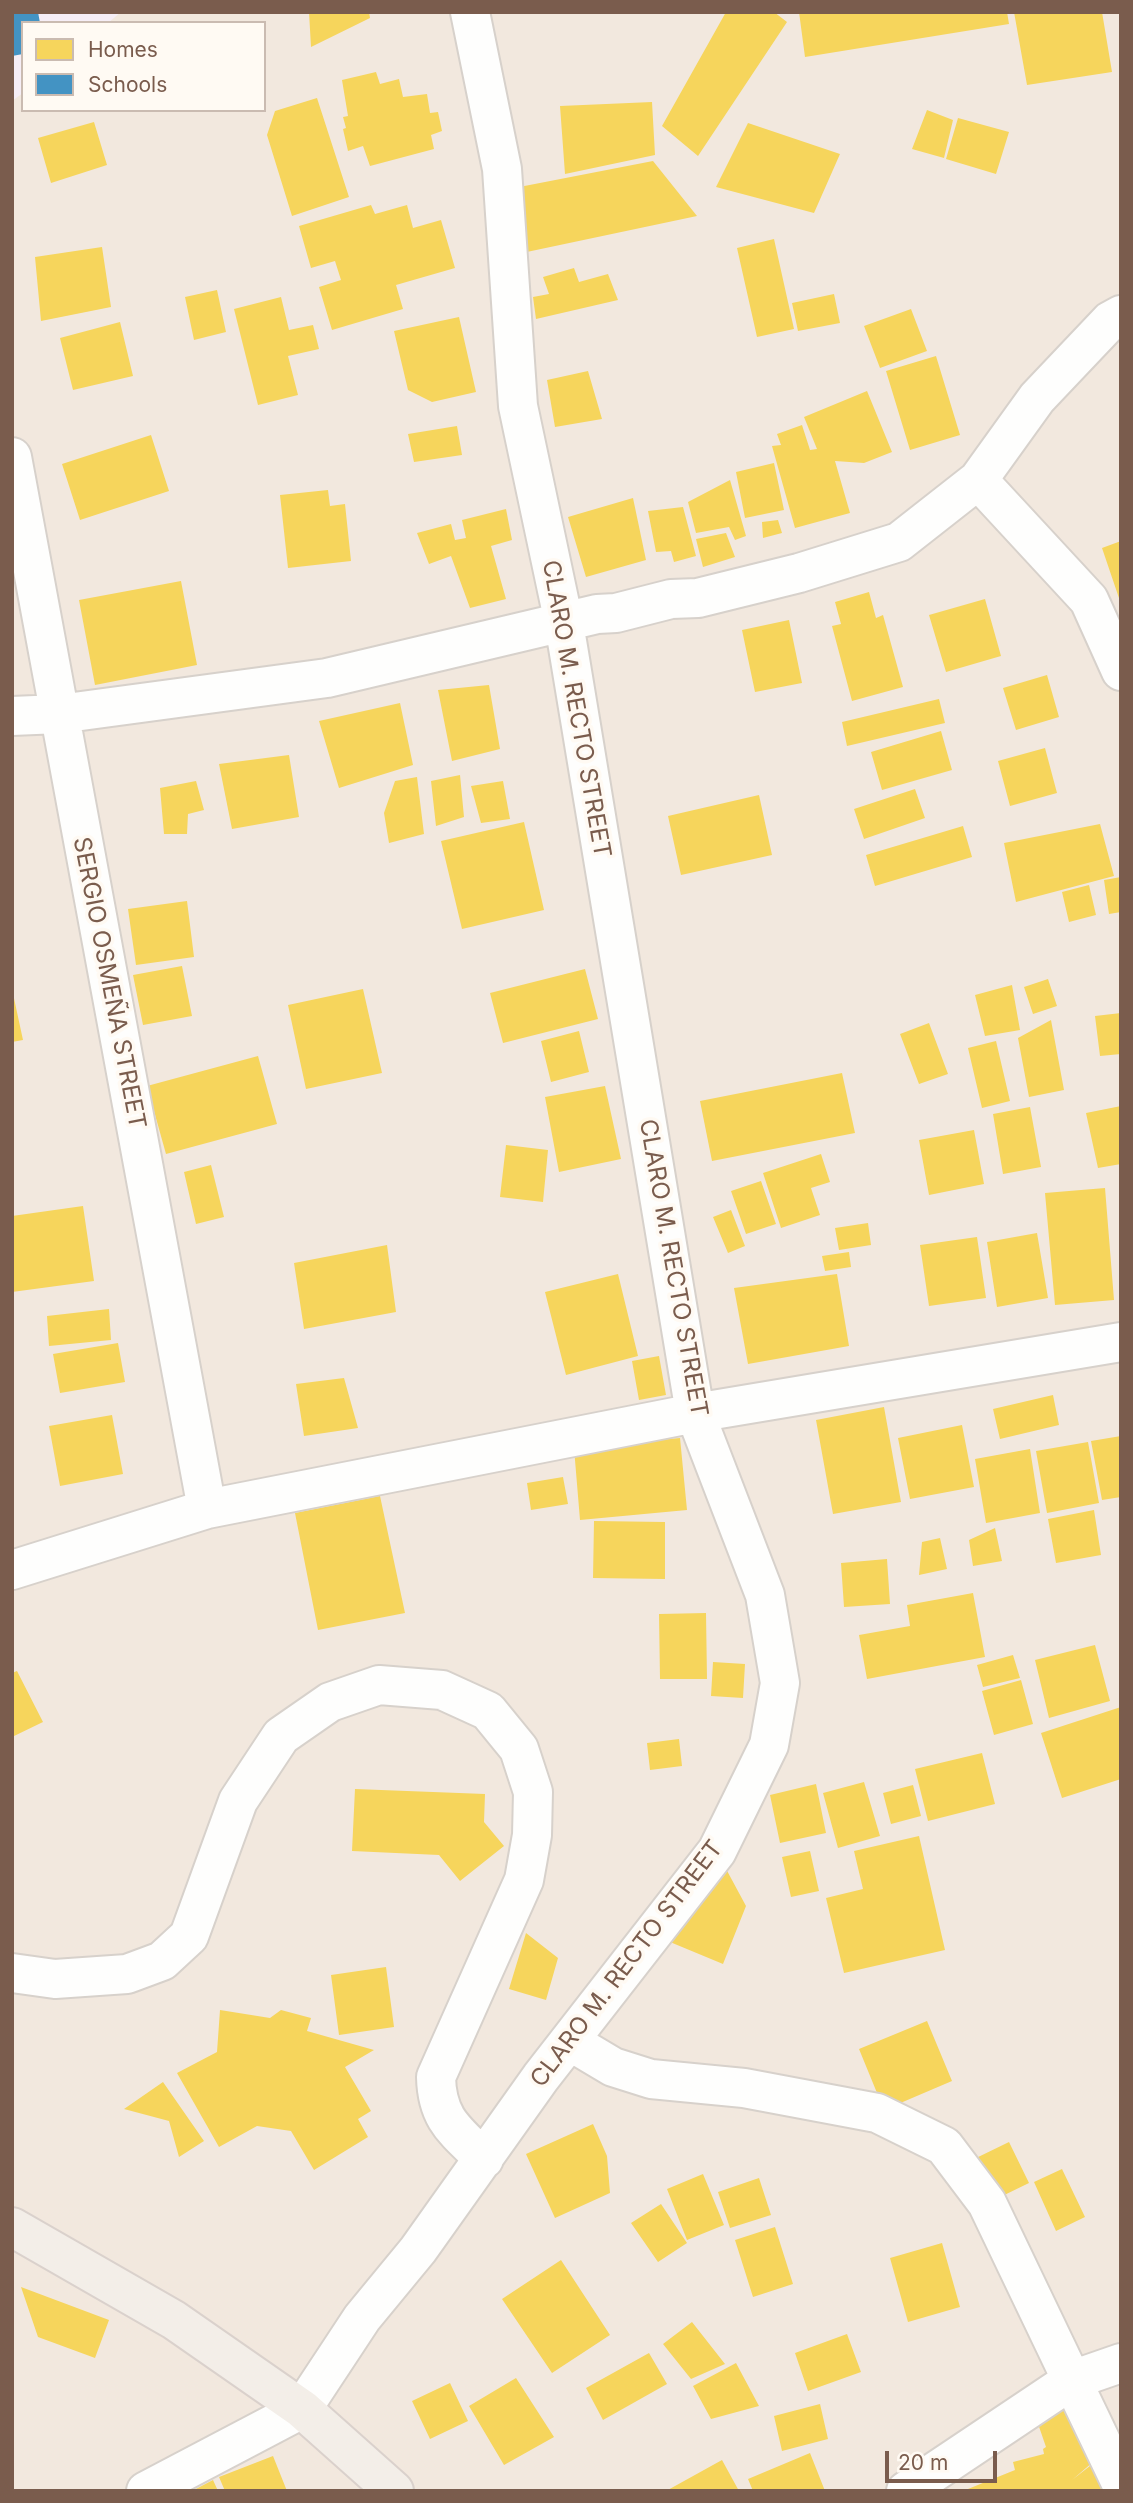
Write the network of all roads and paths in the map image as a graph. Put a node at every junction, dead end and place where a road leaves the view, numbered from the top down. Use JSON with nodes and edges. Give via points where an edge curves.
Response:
{"nodes":[{"id":1,"x":470,"y":12,"type":"edge"},
{"id":2,"x":1121,"y":315,"type":"edge"},
{"id":3,"x":12,"y":457,"type":"edge"},
{"id":4,"x":978,"y":480,"type":"junction"},
{"id":5,"x":564,"y":623,"type":"junction"},
{"id":6,"x":1121,"y":671,"type":"edge"},
{"id":7,"x":59,"y":714,"type":"junction"},
{"id":8,"x":12,"y":716,"type":"edge"},
{"id":9,"x":1121,"y":1342,"type":"edge"},
{"id":10,"x":695,"y":1413,"type":"junction"},
{"id":11,"x":207,"y":1509,"type":"junction"},
{"id":12,"x":12,"y":1570,"type":"edge"},
{"id":13,"x":12,"y":1973,"type":"edge"},
{"id":14,"x":571,"y":2042,"type":"junction"},
{"id":15,"x":484,"y":2159,"type":"junction"},
{"id":16,"x":12,"y":2227,"type":"edge"},
{"id":17,"x":1121,"y":2363,"type":"edge"},
{"id":18,"x":1072,"y":2381,"type":"junction"},
{"id":19,"x":302,"y":2409,"type":"junction"},
{"id":20,"x":1121,"y":2483,"type":"edge"},
{"id":21,"x":146,"y":2491,"type":"edge"},
{"id":22,"x":394,"y":2491,"type":"edge"},
{"id":23,"x":906,"y":2491,"type":"edge"}],
"edges":[{"from":1,"to":5,"type":"street","name":"CLARO M. RECTO STREET","via":[[502,169],[518,406]]},
{"from":2,"to":4,"type":"street","via":[[1037,398]]},
{"from":3,"to":7,"type":"street","name":"SERGIO OSMEÑA STREET"},
{"from":4,"to":5,"type":"street","via":[[899,542],[799,573]]},
{"from":4,"to":6,"type":"street","via":[[1089,600]]},
{"from":5,"to":7,"type":"street","via":[[327,678]]},
{"from":5,"to":10,"type":"street","name":"CLARO M. RECTO STREET"},
{"from":7,"to":8,"type":"street"},
{"from":7,"to":11,"type":"street","name":"SERGIO OSMEÑA STREET"},
{"from":9,"to":10,"type":"street"},
{"from":10,"to":11,"type":"street"},
{"from":10,"to":14,"type":"street","name":"CLARO M. RECTO STREET","via":[[765,1595],[780,1682],[769,1745],[717,1852]]},
{"from":11,"to":12,"type":"street"},
{"from":13,"to":15,"type":"street","via":[[55,1979],[127,1974],[162,1961],[189,1936],[238,1801],[281,1736],[330,1702],[379,1685],[442,1690],[488,1711],[519,1749],[533,1792],[533,1835],[524,1880],[436,2077],[436,2101],[446,2121]]},
{"from":14,"to":15,"type":"street","name":"CLARO M. RECTO STREET"},
{"from":14,"to":18,"type":"street","via":[[613,2067],[650,2079],[744,2088],[877,2113],[944,2146],[987,2203]]},
{"from":15,"to":19,"type":"street","name":"CLARO M. RECTO STREET","via":[[362,2318]]},
{"from":16,"to":19,"type":"main road","via":[[174,2320]]},
{"from":17,"to":18,"type":"street"},
{"from":18,"to":20,"type":"street"},
{"from":18,"to":23,"type":"street"},
{"from":19,"to":21,"type":"street","name":"CLARO M. RECTO STREET"},
{"from":19,"to":22,"type":"main road"}]}
